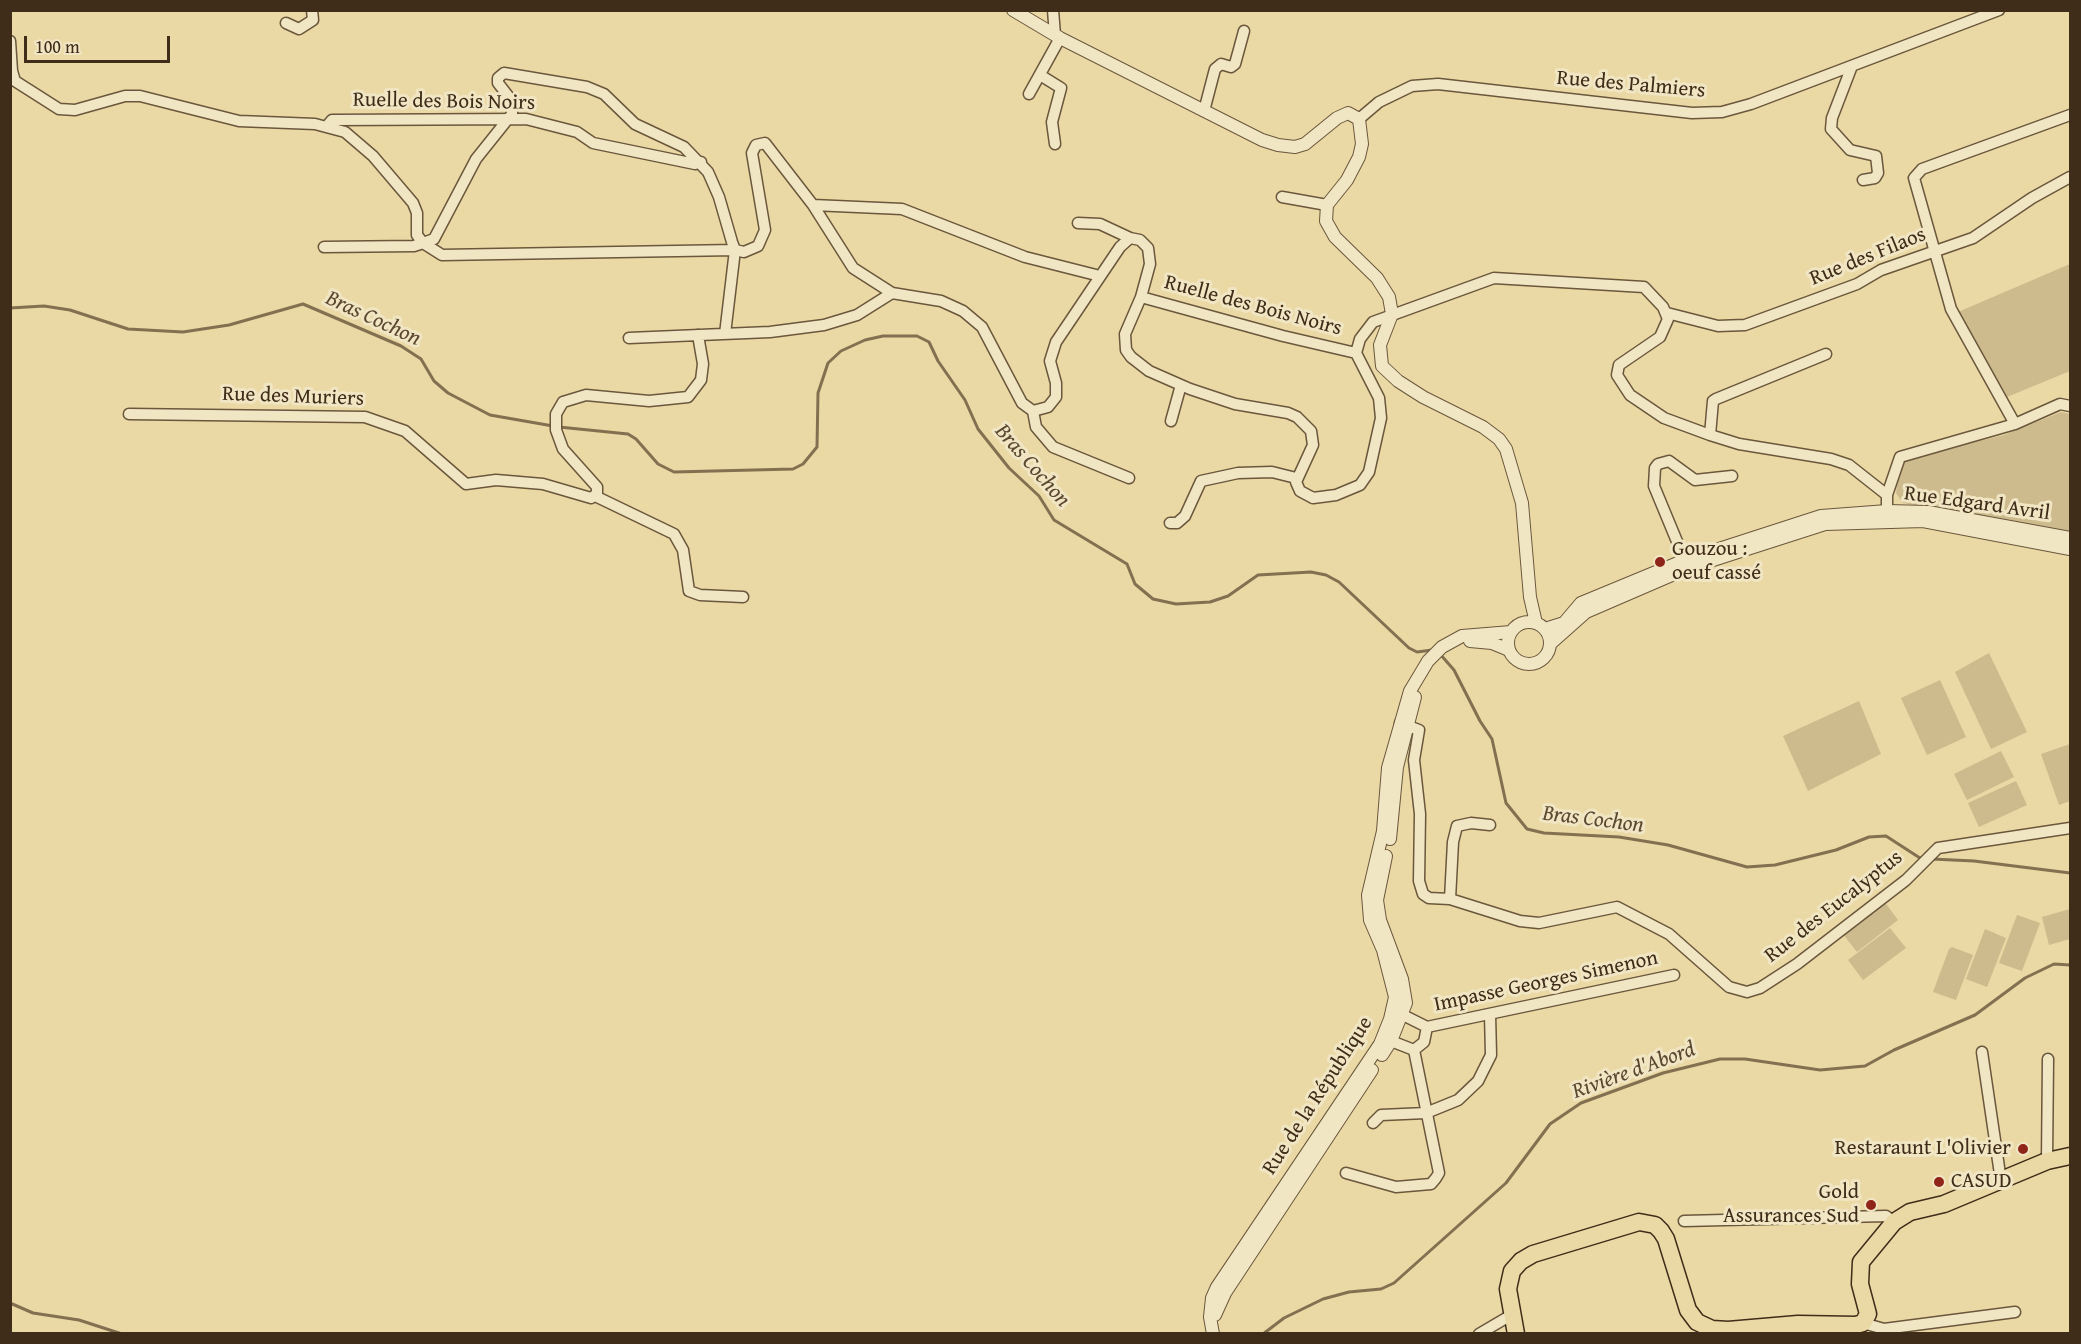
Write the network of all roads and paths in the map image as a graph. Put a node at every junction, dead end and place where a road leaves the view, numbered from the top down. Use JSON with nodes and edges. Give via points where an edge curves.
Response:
{"nodes":[{"id":1,"x":312,"y":10,"type":"edge"},
{"id":2,"x":1013,"y":10,"type":"edge"},
{"id":3,"x":1053,"y":10,"type":"edge"},
{"id":4,"x":1999,"y":10,"type":"edge"},
{"id":5,"x":286,"y":23,"type":"dead end"},
{"id":6,"x":1244,"y":31,"type":"dead end"},
{"id":7,"x":1058,"y":37,"type":"junction"},
{"id":8,"x":10,"y":41,"type":"edge"},
{"id":9,"x":1851,"y":66,"type":"junction"},
{"id":10,"x":1040,"y":75,"type":"junction"},
{"id":11,"x":13,"y":81,"type":"edge"},
{"id":12,"x":1029,"y":94,"type":"dead end"},
{"id":13,"x":1204,"y":111,"type":"junction"},
{"id":14,"x":2070,"y":115,"type":"edge"},
{"id":15,"x":1359,"y":120,"type":"junction"},
{"id":16,"x":507,"y":121,"type":"junction"},
{"id":17,"x":327,"y":126,"type":"junction"},
{"id":18,"x":1055,"y":144,"type":"dead end"},
{"id":19,"x":701,"y":162,"type":"junction"},
{"id":20,"x":2070,"y":177,"type":"edge"},
{"id":21,"x":1863,"y":180,"type":"dead end"},
{"id":22,"x":1282,"y":197,"type":"dead end"},
{"id":23,"x":813,"y":205,"type":"junction"},
{"id":24,"x":1327,"y":205,"type":"junction"},
{"id":25,"x":1077,"y":223,"type":"dead end"},
{"id":26,"x":1130,"y":238,"type":"junction"},
{"id":27,"x":423,"y":243,"type":"junction"},
{"id":28,"x":324,"y":246,"type":"dead end"},
{"id":29,"x":735,"y":250,"type":"junction"},
{"id":30,"x":1935,"y":250,"type":"junction"},
{"id":31,"x":1100,"y":276,"type":"junction"},
{"id":32,"x":892,"y":293,"type":"junction"},
{"id":33,"x":1141,"y":297,"type":"junction"},
{"id":34,"x":1392,"y":314,"type":"junction"},
{"id":35,"x":1667,"y":314,"type":"junction"},
{"id":36,"x":725,"y":334,"type":"junction"},
{"id":37,"x":698,"y":335,"type":"junction"},
{"id":38,"x":629,"y":338,"type":"dead end"},
{"id":39,"x":1356,"y":353,"type":"junction"},
{"id":40,"x":1826,"y":354,"type":"dead end"},
{"id":41,"x":1181,"y":385,"type":"junction"},
{"id":42,"x":2070,"y":406,"type":"edge"},
{"id":43,"x":1033,"y":411,"type":"junction"},
{"id":44,"x":129,"y":414,"type":"dead end"},
{"id":45,"x":1171,"y":421,"type":"dead end"},
{"id":46,"x":2015,"y":424,"type":"junction"},
{"id":47,"x":1710,"y":435,"type":"junction"},
{"id":48,"x":1732,"y":476,"type":"dead end"},
{"id":49,"x":1129,"y":478,"type":"dead end"},
{"id":50,"x":1296,"y":478,"type":"junction"},
{"id":51,"x":1887,"y":495,"type":"junction"},
{"id":52,"x":595,"y":496,"type":"junction"},
{"id":53,"x":1887,"y":515,"type":"junction"},
{"id":54,"x":1170,"y":523,"type":"dead end"},
{"id":55,"x":2070,"y":538,"type":"edge"},
{"id":56,"x":2070,"y":549,"type":"edge"},
{"id":57,"x":1687,"y":564,"type":"junction"},
{"id":58,"x":743,"y":597,"type":"dead end"},
{"id":59,"x":1530,"y":597,"type":"junction"},
{"id":60,"x":1540,"y":626,"type":"junction"},
{"id":61,"x":1516,"y":628,"type":"junction"},
{"id":62,"x":1448,"y":644,"type":"junction"},
{"id":63,"x":1550,"y":644,"type":"junction"},
{"id":64,"x":1509,"y":650,"type":"junction"},
{"id":65,"x":1404,"y":724,"type":"junction"},
{"id":66,"x":1490,"y":825,"type":"dead end"},
{"id":67,"x":2070,"y":828,"type":"edge"},
{"id":68,"x":1450,"y":899,"type":"junction"},
{"id":69,"x":1674,"y":975,"type":"dead end"},
{"id":70,"x":1490,"y":1014,"type":"junction"},
{"id":71,"x":1403,"y":1015,"type":"junction"},
{"id":72,"x":1390,"y":1019,"type":"junction"},
{"id":73,"x":1427,"y":1027,"type":"junction"},
{"id":74,"x":1389,"y":1036,"type":"junction"},
{"id":75,"x":1414,"y":1050,"type":"junction"},
{"id":76,"x":1982,"y":1052,"type":"dead end"},
{"id":77,"x":2048,"y":1059,"type":"dead end"},
{"id":78,"x":1426,"y":1113,"type":"junction"},
{"id":79,"x":1373,"y":1123,"type":"dead end"},
{"id":80,"x":2070,"y":1156,"type":"edge"},
{"id":81,"x":2047,"y":1161,"type":"junction"},
{"id":82,"x":1346,"y":1173,"type":"dead end"},
{"id":83,"x":2001,"y":1181,"type":"junction"},
{"id":84,"x":1684,"y":1221,"type":"dead end"},
{"id":85,"x":1894,"y":1222,"type":"junction"},
{"id":86,"x":2015,"y":1312,"type":"dead end"},
{"id":87,"x":1513,"y":1314,"type":"junction"},
{"id":88,"x":1863,"y":1323,"type":"junction"},
{"id":89,"x":1213,"y":1332,"type":"edge"},
{"id":90,"x":1479,"y":1334,"type":"edge"},
{"id":91,"x":1516,"y":1334,"type":"edge"}],
"edges":[{"from":1,"to":5,"type":"street","via":[[313,20],[299,29]]},
{"from":2,"to":7,"type":"street"},
{"from":3,"to":7,"type":"street"},
{"from":4,"to":9,"type":"street","name":"Rue des Palmiers"},
{"from":6,"to":13,"type":"street","via":[[1235,64],[1221,64],[1215,69]]},
{"from":7,"to":10,"type":"street"},
{"from":7,"to":13,"type":"street"},
{"from":8,"to":11,"type":"street"},
{"from":9,"to":15,"type":"street","name":"Rue des Palmiers","via":[[1722,112],[1692,113],[1437,84],[1412,86],[1379,102]]},
{"from":9,"to":21,"type":"street","via":[[1831,129],[1850,150],[1876,156],[1878,173],[1875,178]]},
{"from":10,"to":12,"type":"street"},
{"from":10,"to":18,"type":"street","via":[[1061,88],[1052,122]]},
{"from":11,"to":17,"type":"street","via":[[53,107],[68,111],[125,96],[140,96],[239,121]]},
{"from":13,"to":15,"type":"street","via":[[1262,140],[1287,147],[1313,140],[1342,115],[1352,114]]},
{"from":14,"to":30,"type":"street","via":[[1917,173],[1914,178]]},
{"from":15,"to":24,"type":"street","via":[[1359,157]]},
{"from":16,"to":17,"type":"street","name":"Ruelle des Bois Noirs","via":[[332,120]]},
{"from":16,"to":19,"type":"street","name":"Ruelle des Bois Noirs","via":[[526,119],[560,126],[593,143],[695,164]]},
{"from":16,"to":19,"type":"street","via":[[514,105],[498,83],[502,74],[587,87],[604,94],[635,124],[684,147]]},
{"from":16,"to":27,"type":"street","via":[[476,159],[434,239]]},
{"from":17,"to":27,"type":"street","via":[[345,132],[374,156],[413,203],[417,235]]},
{"from":19,"to":29,"type":"street","via":[[719,197]]},
{"from":20,"to":30,"type":"street","name":"Rue des Filaos","via":[[2032,198],[1985,232]]},
{"from":22,"to":24,"type":"street"},
{"from":23,"to":29,"type":"street","via":[[770,147],[756,145],[752,153],[765,230],[758,246],[744,252]]},
{"from":23,"to":31,"type":"street","via":[[902,209],[1025,257]]},
{"from":23,"to":32,"type":"street","via":[[853,267]]},
{"from":24,"to":34,"type":"street","via":[[1331,231],[1382,284]]},
{"from":25,"to":26,"type":"street","via":[[1100,224]]},
{"from":26,"to":31,"type":"street"},
{"from":26,"to":33,"type":"street","via":[[1140,240],[1148,248],[1150,264]]},
{"from":27,"to":28,"type":"street"},
{"from":27,"to":29,"type":"street","via":[[442,255]]},
{"from":29,"to":36,"type":"street"},
{"from":30,"to":35,"type":"street","name":"Rue des Filaos","via":[[1881,270],[1857,285],[1745,325],[1718,326]]},
{"from":30,"to":46,"type":"street","via":[[1951,309]]},
{"from":31,"to":43,"type":"street","via":[[1051,353],[1056,397],[1048,407]]},
{"from":32,"to":36,"type":"street","via":[[857,315],[824,325]]},
{"from":32,"to":43,"type":"street","via":[[941,301],[963,310],[982,327],[1022,403]]},
{"from":33,"to":39,"type":"street","name":"Ruelle des Bois Noirs"},
{"from":33,"to":41,"type":"street","via":[[1125,334],[1126,350],[1141,366]]},
{"from":34,"to":35,"type":"street","via":[[1494,278],[1634,285],[1652,293]]},
{"from":34,"to":39,"type":"street","via":[[1365,330]]},
{"from":34,"to":59,"type":"street","via":[[1380,345],[1382,366],[1424,397],[1483,427],[1506,449],[1522,503]]},
{"from":35,"to":47,"type":"street","via":[[1660,337],[1628,357],[1619,365],[1617,375],[1630,395],[1645,407]]},
{"from":36,"to":37,"type":"street"},
{"from":37,"to":38,"type":"street"},
{"from":37,"to":52,"type":"street","via":[[703,364],[701,380],[688,397],[650,401],[586,394],[563,402],[556,414],[555,427],[563,449],[597,487]]},
{"from":39,"to":50,"type":"street","via":[[1379,399],[1381,418],[1369,472],[1360,485],[1321,498],[1306,495]]},
{"from":40,"to":47,"type":"street","via":[[1713,401]]},
{"from":41,"to":45,"type":"street"},
{"from":41,"to":50,"type":"street","via":[[1235,404],[1297,417],[1311,431],[1313,445]]},
{"from":42,"to":46,"type":"street","via":[[2060,404]]},
{"from":43,"to":49,"type":"street","via":[[1036,427],[1053,447]]},
{"from":44,"to":52,"type":"street","name":"Rue des Muriers","via":[[365,417],[405,431],[466,484],[496,480],[543,484],[588,498]]},
{"from":46,"to":51,"type":"street","via":[[1900,457]]},
{"from":47,"to":51,"type":"street","via":[[1849,465]]},
{"from":48,"to":57,"type":"street","via":[[1695,480],[1669,460],[1655,468],[1654,486]]},
{"from":50,"to":54,"type":"street","via":[[1272,472],[1238,473],[1201,481],[1185,516]]},
{"from":51,"to":53,"type":"street"},
{"from":52,"to":58,"type":"street","name":"Rue des Muriers","via":[[674,534],[683,550],[689,591]]},
{"from":53,"to":55,"type":"street","name":"Rue Edgard Avril","via":[[1928,512]]},
{"from":53,"to":56,"type":"street","name":"Rue Edgard Avril"},
{"from":53,"to":57,"type":"street","name":"Rue Edgard Avril","via":[[1825,524]]},
{"from":57,"to":60,"type":"street","name":"Rue Edgard Avril","via":[[1581,603],[1564,623]]},
{"from":57,"to":63,"type":"street","name":"Rue Edgard Avril","via":[[1586,612]]},
{"from":59,"to":60,"type":"street"},
{"from":59,"to":61,"type":"street"},
{"from":60,"to":61,"type":"street"},
{"from":60,"to":63,"type":"street"},
{"from":61,"to":62,"type":"street","name":"Rue de la République","via":[[1462,636]]},
{"from":61,"to":64,"type":"street"},
{"from":62,"to":64,"type":"street","via":[[1482,641]]},
{"from":62,"to":65,"type":"street","name":"Rue de la République","via":[[1428,661]]},
{"from":63,"to":64,"type":"street","via":[[1545,657],[1532,664],[1518,661]]},
{"from":65,"to":68,"type":"street","via":[[1419,730],[1414,760],[1420,814],[1420,888],[1428,898]]},
{"from":65,"to":71,"type":"street","name":"Rue de la République","via":[[1391,833],[1377,900],[1380,920],[1402,979],[1406,1003]]},
{"from":65,"to":72,"type":"street","name":"Rue de la République","via":[[1388,768],[1383,831],[1368,895],[1370,920],[1383,950],[1395,997]]},
{"from":66,"to":68,"type":"street","via":[[1457,826]]},
{"from":67,"to":68,"type":"street","name":"Rue des Eucalyptus","via":[[1938,848],[1906,880],[1760,988],[1747,992],[1730,987],[1669,934],[1617,907],[1556,921],[1520,921]]},
{"from":69,"to":70,"type":"street","name":"Impasse Georges Simenon"},
{"from":70,"to":73,"type":"street","name":"Impasse Georges Simenon"},
{"from":70,"to":78,"type":"street","via":[[1491,1055],[1478,1082],[1458,1100]]},
{"from":71,"to":72,"type":"street"},
{"from":71,"to":73,"type":"street"},
{"from":71,"to":74,"type":"street","name":"Rue de la République"},
{"from":72,"to":74,"type":"street","name":"Rue de la République"},
{"from":73,"to":75,"type":"street","via":[[1424,1042]]},
{"from":74,"to":75,"type":"street"},
{"from":74,"to":89,"type":"street","name":"Rue de la République","via":[[1225,1293],[1214,1317]]},
{"from":75,"to":78,"type":"street"},
{"from":76,"to":83,"type":"street"},
{"from":77,"to":81,"type":"street"},
{"from":78,"to":79,"type":"street","via":[[1387,1114]]},
{"from":78,"to":82,"type":"street","via":[[1439,1173],[1431,1184],[1396,1187]]},
{"from":80,"to":81,"type":"main road"},
{"from":81,"to":83,"type":"main road"},
{"from":83,"to":85,"type":"main road","via":[[1944,1204],[1910,1212]]},
{"from":84,"to":85,"type":"street","via":[[1886,1216]]},
{"from":85,"to":88,"type":"main road","via":[[1861,1262],[1860,1284],[1868,1307]]},
{"from":86,"to":88,"type":"street","via":[[1884,1329]]},
{"from":87,"to":88,"type":"main road","via":[[1509,1280],[1521,1261],[1639,1222],[1655,1225],[1661,1231],[1689,1310],[1697,1322],[1712,1329]]},
{"from":87,"to":90,"type":"street"},
{"from":87,"to":91,"type":"main road"}]}
